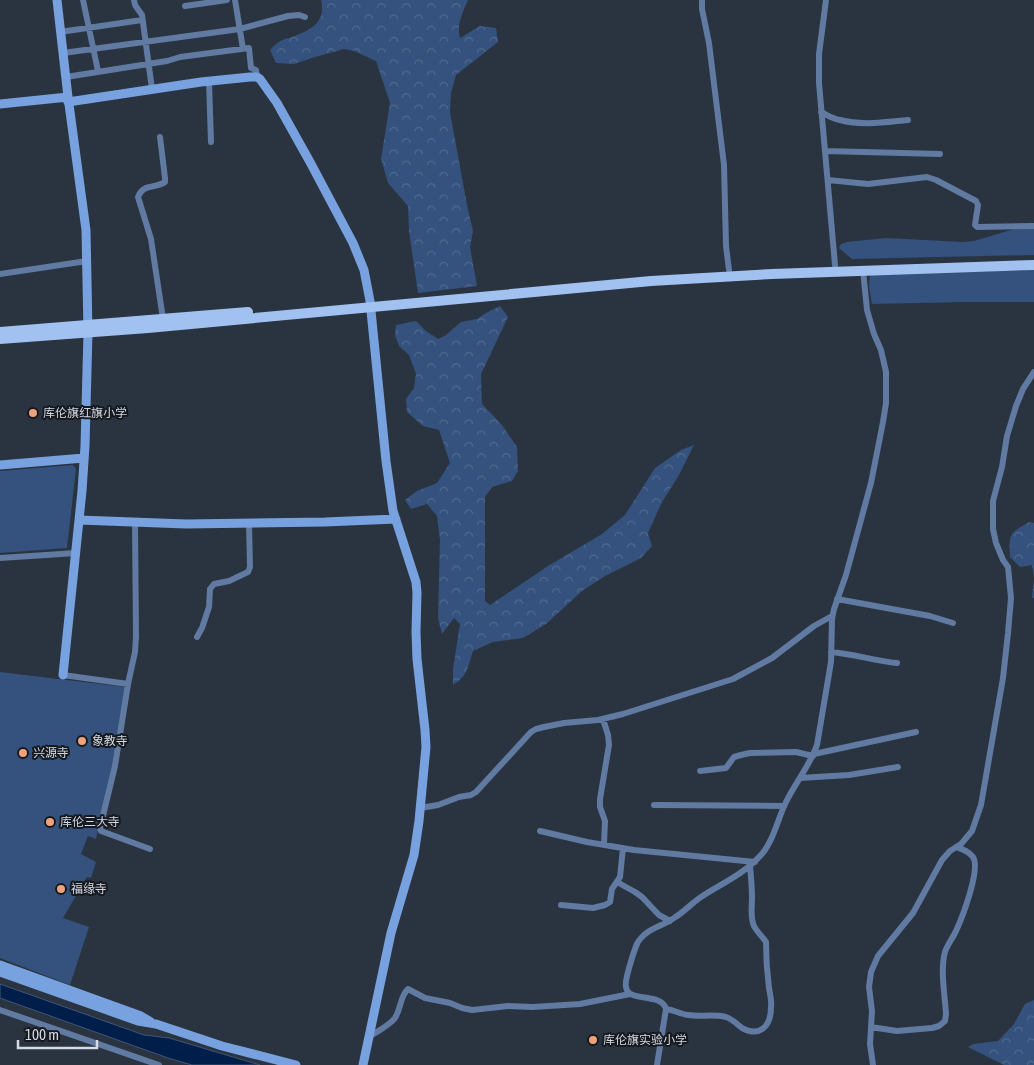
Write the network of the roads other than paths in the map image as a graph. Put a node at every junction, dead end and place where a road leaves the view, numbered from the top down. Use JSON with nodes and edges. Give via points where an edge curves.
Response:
{"nodes":[{"id":1,"x":57,"y":0,"type":"edge"},
{"id":2,"x":83,"y":0,"type":"edge"},
{"id":3,"x":134,"y":0,"type":"edge"},
{"id":4,"x":227,"y":0,"type":"edge"},
{"id":5,"x":235,"y":0,"type":"edge"},
{"id":6,"x":702,"y":0,"type":"edge"},
{"id":7,"x":826,"y":0,"type":"edge"},
{"id":8,"x":184,"y":6,"type":"dead end"},
{"id":9,"x":305,"y":17,"type":"dead end"},
{"id":10,"x":142,"y":20,"type":"junction"},
{"id":11,"x":89,"y":27,"type":"junction"},
{"id":12,"x":240,"y":29,"type":"junction"},
{"id":13,"x":60,"y":32,"type":"junction"},
{"id":14,"x":145,"y":42,"type":"junction"},
{"id":15,"x":94,"y":49,"type":"junction"},
{"id":16,"x":244,"y":49,"type":"junction"},
{"id":17,"x":63,"y":53,"type":"junction"},
{"id":18,"x":148,"y":64,"type":"junction"},
{"id":19,"x":98,"y":71,"type":"junction"},
{"id":20,"x":66,"y":77,"type":"junction"},
{"id":21,"x":257,"y":77,"type":"junction"},
{"id":22,"x":209,"y":81,"type":"junction"},
{"id":23,"x":152,"y":89,"type":"junction"},
{"id":24,"x":68,"y":99,"type":"junction"},
{"id":25,"x":0,"y":104,"type":"edge"},
{"id":26,"x":821,"y":112,"type":"junction"},
{"id":27,"x":908,"y":120,"type":"dead end"},
{"id":28,"x":160,"y":137,"type":"dead end"},
{"id":29,"x":211,"y":142,"type":"dead end"},
{"id":30,"x":825,"y":151,"type":"junction"},
{"id":31,"x":940,"y":154,"type":"dead end"},
{"id":32,"x":828,"y":180,"type":"junction"},
{"id":33,"x":1034,"y":226,"type":"edge"},
{"id":34,"x":1034,"y":260,"type":"edge"},
{"id":35,"x":87,"y":261,"type":"junction"},
{"id":36,"x":835,"y":265,"type":"junction"},
{"id":37,"x":1034,"y":265,"type":"edge"},
{"id":38,"x":729,"y":270,"type":"junction"},
{"id":39,"x":863,"y":270,"type":"junction"},
{"id":40,"x":0,"y":274,"type":"edge"},
{"id":41,"x":370,"y":304,"type":"junction"},
{"id":42,"x":163,"y":319,"type":"junction"},
{"id":43,"x":88,"y":329,"type":"junction"},
{"id":44,"x":0,"y":332,"type":"edge"},
{"id":45,"x":0,"y":339,"type":"edge"},
{"id":46,"x":1034,"y":372,"type":"edge"},
{"id":47,"x":84,"y":458,"type":"junction"},
{"id":48,"x":0,"y":465,"type":"edge"},
{"id":49,"x":396,"y":519,"type":"junction"},
{"id":50,"x":79,"y":520,"type":"junction"},
{"id":51,"x":135,"y":522,"type":"junction"},
{"id":52,"x":249,"y":523,"type":"junction"},
{"id":53,"x":76,"y":553,"type":"junction"},
{"id":54,"x":0,"y":558,"type":"edge"},
{"id":55,"x":838,"y":599,"type":"junction"},
{"id":56,"x":832,"y":616,"type":"junction"},
{"id":57,"x":953,"y":624,"type":"dead end"},
{"id":58,"x":197,"y":637,"type":"dead end"},
{"id":59,"x":831,"y":652,"type":"junction"},
{"id":60,"x":897,"y":663,"type":"dead end"},
{"id":61,"x":63,"y":675,"type":"joint"},
{"id":62,"x":128,"y":684,"type":"junction"},
{"id":63,"x":603,"y":718,"type":"junction"},
{"id":64,"x":916,"y":732,"type":"dead end"},
{"id":65,"x":813,"y":756,"type":"junction"},
{"id":66,"x":898,"y":767,"type":"dead end"},
{"id":67,"x":700,"y":771,"type":"dead end"},
{"id":68,"x":800,"y":778,"type":"junction"},
{"id":69,"x":654,"y":805,"type":"dead end"},
{"id":70,"x":784,"y":806,"type":"junction"},
{"id":71,"x":420,"y":808,"type":"junction"},
{"id":72,"x":540,"y":832,"type":"dead end"},
{"id":73,"x":604,"y":844,"type":"junction"},
{"id":74,"x":956,"y":847,"type":"junction"},
{"id":75,"x":623,"y":848,"type":"junction"},
{"id":76,"x":150,"y":849,"type":"dead end"},
{"id":77,"x":752,"y":864,"type":"junction"},
{"id":78,"x":617,"y":882,"type":"junction"},
{"id":79,"x":561,"y":905,"type":"dead end"},
{"id":80,"x":670,"y":921,"type":"junction"},
{"id":81,"x":0,"y":966,"type":"edge"},
{"id":82,"x":0,"y":972,"type":"edge"},
{"id":83,"x":630,"y":994,"type":"junction"},
{"id":84,"x":666,"y":1009,"type":"junction"},
{"id":85,"x":0,"y":1010,"type":"edge"},
{"id":86,"x":156,"y":1024,"type":"junction"},
{"id":87,"x":871,"y":1027,"type":"junction"},
{"id":88,"x":369,"y":1036,"type":"junction"},
{"id":89,"x":159,"y":1065,"type":"edge"},
{"id":90,"x":296,"y":1065,"type":"edge"},
{"id":91,"x":364,"y":1065,"type":"edge"},
{"id":92,"x":658,"y":1065,"type":"edge"},
{"id":93,"x":873,"y":1065,"type":"edge"}],
"edges":[{"from":1,"to":13,"type":"street"},
{"from":2,"to":11,"type":"street"},
{"from":3,"to":10,"type":"street"},
{"from":4,"to":8,"type":"street"},
{"from":5,"to":12,"type":"street"},
{"from":6,"to":38,"type":"street","via":[[724,165]]},
{"from":7,"to":26,"type":"street","via":[[818,54]]},
{"from":9,"to":12,"type":"street","via":[[288,16]]},
{"from":10,"to":11,"type":"street"},
{"from":10,"to":14,"type":"street"},
{"from":11,"to":13,"type":"street"},
{"from":11,"to":15,"type":"street"},
{"from":12,"to":14,"type":"street"},
{"from":12,"to":16,"type":"street"},
{"from":13,"to":17,"type":"street"},
{"from":14,"to":15,"type":"street"},
{"from":14,"to":18,"type":"street"},
{"from":15,"to":17,"type":"street"},
{"from":15,"to":19,"type":"street"},
{"from":16,"to":18,"type":"street","via":[[180,56]]},
{"from":16,"to":21,"type":"street","via":[[249,48],[251,68],[256,70]]},
{"from":17,"to":20,"type":"street"},
{"from":18,"to":19,"type":"street"},
{"from":18,"to":23,"type":"street"},
{"from":19,"to":20,"type":"street"},
{"from":20,"to":24,"type":"street"},
{"from":21,"to":22,"type":"street"},
{"from":21,"to":41,"type":"street","via":[[277,103],[353,243],[364,270]]},
{"from":22,"to":23,"type":"street"},
{"from":22,"to":29,"type":"street"},
{"from":23,"to":24,"type":"street"},
{"from":24,"to":25,"type":"street"},
{"from":24,"to":35,"type":"street","via":[[85,216]]},
{"from":26,"to":27,"type":"street","via":[[838,120],[858,123]]},
{"from":26,"to":30,"type":"street"},
{"from":28,"to":42,"type":"street","via":[[165,182],[143,189],[138,197],[151,240]]},
{"from":30,"to":31,"type":"street"},
{"from":30,"to":32,"type":"street"},
{"from":32,"to":33,"type":"street","via":[[868,184],[927,178],[936,180],[976,201],[975,225],[978,227]]},
{"from":32,"to":36,"type":"street"},
{"from":34,"to":36,"type":"main road"},
{"from":35,"to":40,"type":"street"},
{"from":35,"to":43,"type":"street"},
{"from":36,"to":38,"type":"main road"},
{"from":37,"to":39,"type":"main road"},
{"from":38,"to":41,"type":"main road","via":[[604,279]]},
{"from":39,"to":41,"type":"main road","via":[[651,281]]},
{"from":39,"to":55,"type":"street","via":[[867,310],[886,372],[886,403],[871,483]]},
{"from":41,"to":42,"type":"main road"},
{"from":41,"to":43,"type":"main road","via":[[148,328]]},
{"from":41,"to":49,"type":"street","via":[[386,461]]},
{"from":42,"to":43,"type":"main road"},
{"from":43,"to":44,"type":"main road"},
{"from":43,"to":45,"type":"main road"},
{"from":43,"to":47,"type":"street"},
{"from":46,"to":74,"type":"street","via":[[1016,406],[993,500],[996,543],[1010,575],[1008,632],[981,805],[972,831]]},
{"from":47,"to":48,"type":"street"},
{"from":47,"to":50,"type":"street"},
{"from":49,"to":52,"type":"street"},
{"from":49,"to":71,"type":"street","via":[[417,593],[417,659],[425,730]]},
{"from":50,"to":51,"type":"street"},
{"from":50,"to":53,"type":"street"},
{"from":51,"to":52,"type":"street"},
{"from":51,"to":62,"type":"street","via":[[136,637]]},
{"from":52,"to":58,"type":"street","via":[[248,572],[214,584],[210,589],[209,607]]},
{"from":53,"to":54,"type":"street"},
{"from":53,"to":61,"type":"street"},
{"from":55,"to":56,"type":"street"},
{"from":55,"to":57,"type":"street","via":[[930,616]]},
{"from":56,"to":59,"type":"street"},
{"from":56,"to":63,"type":"street","via":[[772,658],[733,679]]},
{"from":59,"to":60,"type":"street"},
{"from":59,"to":65,"type":"street"},
{"from":61,"to":62,"type":"street"},
{"from":62,"to":76,"type":"street","via":[[115,766],[100,828]]},
{"from":63,"to":71,"type":"street","via":[[536,729],[476,792]]},
{"from":63,"to":73,"type":"street","via":[[609,744],[600,800],[605,822]]},
{"from":64,"to":65,"type":"street"},
{"from":65,"to":67,"type":"street","via":[[796,752],[750,753],[734,757],[726,768]]},
{"from":65,"to":68,"type":"street"},
{"from":66,"to":68,"type":"street"},
{"from":68,"to":70,"type":"street"},
{"from":69,"to":70,"type":"street"},
{"from":70,"to":77,"type":"street","via":[[769,844]]},
{"from":71,"to":88,"type":"street","via":[[414,855],[391,933]]},
{"from":72,"to":73,"type":"street"},
{"from":73,"to":75,"type":"street"},
{"from":74,"to":87,"type":"street","via":[[942,860],[913,913],[878,956],[869,987]]},
{"from":74,"to":87,"type":"street","via":[[970,854],[975,867],[962,917],[945,951],[945,1021],[940,1026],[912,1030]]},
{"from":75,"to":77,"type":"street"},
{"from":75,"to":78,"type":"street"},
{"from":77,"to":80,"type":"street"},
{"from":77,"to":84,"type":"street","via":[[752,918],[766,942],[772,1009],[768,1024],[756,1031],[744,1028],[729,1018],[687,1015]]},
{"from":78,"to":79,"type":"street","via":[[606,906]]},
{"from":78,"to":80,"type":"street","via":[[642,897],[659,915]]},
{"from":80,"to":83,"type":"street","via":[[656,927],[637,943],[626,978],[625,986]]},
{"from":81,"to":86,"type":"street"},
{"from":82,"to":86,"type":"street","via":[[138,1021]]},
{"from":83,"to":84,"type":"street","via":[[660,1001]]},
{"from":83,"to":88,"type":"street","via":[[580,1004],[472,1010],[408,990],[394,1019]]},
{"from":84,"to":92,"type":"street"},
{"from":85,"to":89,"type":"street"},
{"from":86,"to":90,"type":"street","via":[[222,1046]]},
{"from":87,"to":93,"type":"street"},
{"from":88,"to":91,"type":"street"}]}
